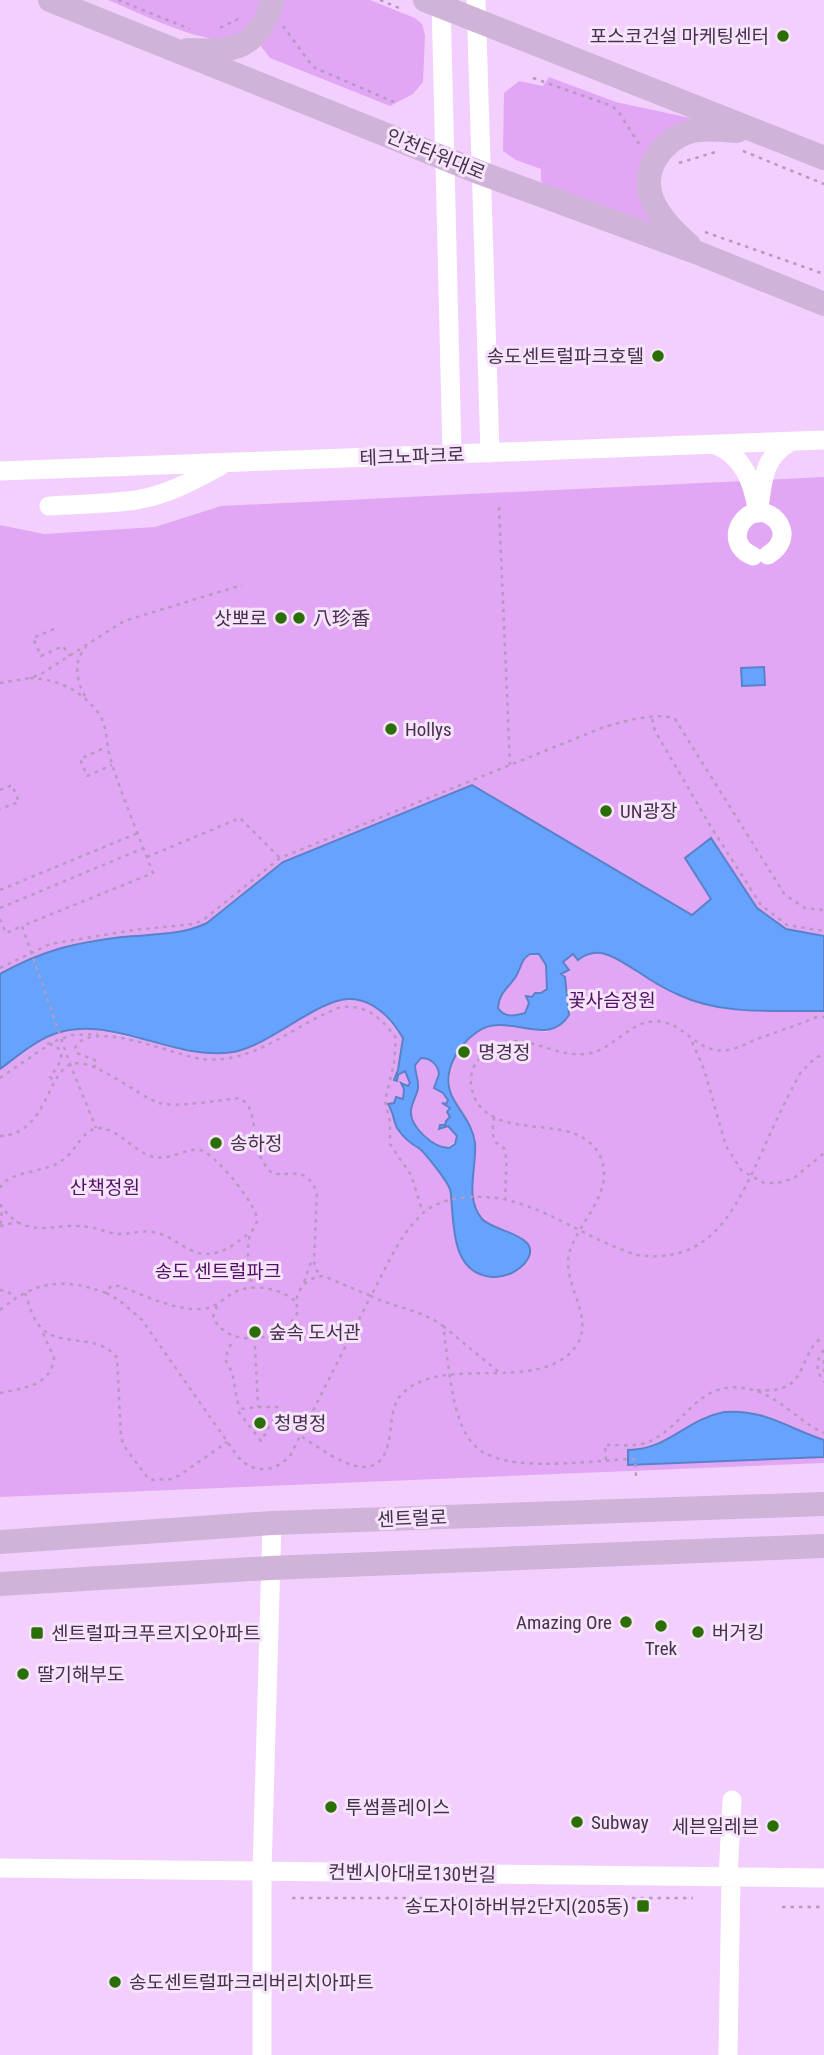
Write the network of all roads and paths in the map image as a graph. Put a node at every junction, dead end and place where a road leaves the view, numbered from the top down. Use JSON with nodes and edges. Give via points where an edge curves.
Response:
{"nodes":[{"id":1,"x":50,"y":0,"type":"edge"},
{"id":2,"x":273,"y":0,"type":"edge"},
{"id":3,"x":380,"y":0,"type":"edge"},
{"id":4,"x":436,"y":2,"type":"edge"},
{"id":5,"x":398,"y":8,"type":"dead end"},
{"id":6,"x":476,"y":10,"type":"edge"},
{"id":7,"x":173,"y":49,"type":"junction"},
{"id":8,"x":533,"y":78,"type":"dead end"},
{"id":9,"x":755,"y":132,"type":"junction"},
{"id":10,"x":726,"y":148,"type":"dead end"},
{"id":11,"x":734,"y":149,"type":"dead end"},
{"id":12,"x":646,"y":150,"type":"dead end"},
{"id":13,"x":445,"y":157,"type":"junction"},
{"id":14,"x":824,"y":158,"type":"edge"},
{"id":15,"x":671,"y":162,"type":"dead end"},
{"id":16,"x":481,"y":173,"type":"junction"},
{"id":17,"x":824,"y":184,"type":"edge"},
{"id":18,"x":695,"y":228,"type":"dead end"},
{"id":19,"x":698,"y":253,"type":"junction"},
{"id":20,"x":824,"y":274,"type":"edge"},
{"id":21,"x":824,"y":303,"type":"edge"},
{"id":22,"x":824,"y":440,"type":"edge"},
{"id":23,"x":790,"y":442,"type":"junction"},
{"id":24,"x":715,"y":445,"type":"junction"},
{"id":25,"x":490,"y":453,"type":"junction"},
{"id":26,"x":452,"y":454,"type":"junction"},
{"id":27,"x":226,"y":463,"type":"junction"},
{"id":28,"x":0,"y":471,"type":"edge"},
{"id":29,"x":49,"y":506,"type":"dead end"},
{"id":30,"x":499,"y":507,"type":"dead end"},
{"id":31,"x":758,"y":513,"type":"junction"},
{"id":32,"x":242,"y":585,"type":"dead end"},
{"id":33,"x":54,"y":629,"type":"dead end"},
{"id":34,"x":95,"y":640,"type":"junction"},
{"id":35,"x":70,"y":656,"type":"junction"},
{"id":36,"x":30,"y":678,"type":"junction"},
{"id":37,"x":0,"y":683,"type":"edge"},
{"id":38,"x":88,"y":702,"type":"junction"},
{"id":39,"x":651,"y":718,"type":"junction"},
{"id":40,"x":102,"y":749,"type":"dead end"},
{"id":41,"x":112,"y":765,"type":"junction"},
{"id":42,"x":510,"y":765,"type":"junction"},
{"id":43,"x":0,"y":790,"type":"edge"},
{"id":44,"x":0,"y":809,"type":"edge"},
{"id":45,"x":138,"y":833,"type":"junction"},
{"id":46,"x":144,"y":848,"type":"junction"},
{"id":47,"x":147,"y":857,"type":"junction"},
{"id":48,"x":280,"y":858,"type":"junction"},
{"id":49,"x":0,"y":890,"type":"edge"},
{"id":50,"x":0,"y":908,"type":"edge"},
{"id":51,"x":824,"y":910,"type":"edge"},
{"id":52,"x":0,"y":919,"type":"edge"},
{"id":53,"x":22,"y":926,"type":"junction"},
{"id":54,"x":824,"y":931,"type":"edge"},
{"id":55,"x":0,"y":968,"type":"edge"},
{"id":56,"x":824,"y":1017,"type":"edge"},
{"id":57,"x":108,"y":1036,"type":"junction"},
{"id":58,"x":691,"y":1040,"type":"junction"},
{"id":59,"x":35,"y":1053,"type":"junction"},
{"id":60,"x":824,"y":1053,"type":"edge"},
{"id":61,"x":70,"y":1064,"type":"junction"},
{"id":62,"x":94,"y":1068,"type":"junction"},
{"id":63,"x":0,"y":1078,"type":"edge"},
{"id":64,"x":56,"y":1082,"type":"junction"},
{"id":65,"x":494,"y":1116,"type":"junction"},
{"id":66,"x":96,"y":1128,"type":"junction"},
{"id":67,"x":0,"y":1136,"type":"edge"},
{"id":68,"x":824,"y":1153,"type":"edge"},
{"id":69,"x":751,"y":1176,"type":"junction"},
{"id":70,"x":0,"y":1188,"type":"edge"},
{"id":71,"x":506,"y":1199,"type":"junction"},
{"id":72,"x":0,"y":1204,"type":"edge"},
{"id":73,"x":423,"y":1213,"type":"junction"},
{"id":74,"x":18,"y":1222,"type":"junction"},
{"id":75,"x":0,"y":1225,"type":"edge"},
{"id":76,"x":581,"y":1230,"type":"junction"},
{"id":77,"x":251,"y":1231,"type":"junction"},
{"id":78,"x":235,"y":1244,"type":"junction"},
{"id":79,"x":248,"y":1249,"type":"junction"},
{"id":80,"x":313,"y":1252,"type":"junction"},
{"id":81,"x":323,"y":1276,"type":"junction"},
{"id":82,"x":252,"y":1288,"type":"junction"},
{"id":83,"x":0,"y":1290,"type":"edge"},
{"id":84,"x":299,"y":1291,"type":"junction"},
{"id":85,"x":24,"y":1292,"type":"junction"},
{"id":86,"x":106,"y":1293,"type":"junction"},
{"id":87,"x":371,"y":1296,"type":"junction"},
{"id":88,"x":15,"y":1298,"type":"junction"},
{"id":89,"x":296,"y":1302,"type":"junction"},
{"id":90,"x":220,"y":1303,"type":"junction"},
{"id":91,"x":0,"y":1310,"type":"edge"},
{"id":92,"x":38,"y":1326,"type":"junction"},
{"id":93,"x":443,"y":1326,"type":"junction"},
{"id":94,"x":824,"y":1336,"type":"edge"},
{"id":95,"x":231,"y":1344,"type":"dead end"},
{"id":96,"x":255,"y":1346,"type":"dead end"},
{"id":97,"x":824,"y":1350,"type":"edge"},
{"id":98,"x":824,"y":1360,"type":"edge"},
{"id":99,"x":500,"y":1373,"type":"junction"},
{"id":100,"x":824,"y":1373,"type":"edge"},
{"id":101,"x":451,"y":1375,"type":"junction"},
{"id":102,"x":824,"y":1382,"type":"edge"},
{"id":103,"x":746,"y":1388,"type":"junction"},
{"id":104,"x":0,"y":1393,"type":"edge"},
{"id":105,"x":258,"y":1408,"type":"junction"},
{"id":106,"x":239,"y":1409,"type":"junction"},
{"id":107,"x":824,"y":1433,"type":"edge"},
{"id":108,"x":301,"y":1436,"type":"junction"},
{"id":109,"x":227,"y":1443,"type":"junction"},
{"id":110,"x":606,"y":1460,"type":"junction"},
{"id":111,"x":636,"y":1477,"type":"dead end"},
{"id":112,"x":824,"y":1504,"type":"edge"},
{"id":113,"x":272,"y":1523,"type":"junction"},
{"id":114,"x":0,"y":1542,"type":"edge"},
{"id":115,"x":824,"y":1546,"type":"edge"},
{"id":116,"x":270,"y":1568,"type":"junction"},
{"id":117,"x":0,"y":1584,"type":"edge"},
{"id":118,"x":732,"y":1800,"type":"dead end"},
{"id":119,"x":0,"y":1868,"type":"edge"},
{"id":120,"x":262,"y":1871,"type":"junction"},
{"id":121,"x":729,"y":1877,"type":"junction"},
{"id":122,"x":824,"y":1878,"type":"edge"},
{"id":123,"x":292,"y":1898,"type":"dead end"},
{"id":124,"x":693,"y":1899,"type":"dead end"},
{"id":125,"x":782,"y":1907,"type":"dead end"},
{"id":126,"x":824,"y":1907,"type":"edge"},
{"id":127,"x":262,"y":2055,"type":"edge"},
{"id":128,"x":729,"y":2055,"type":"edge"}],
"edges":[{"from":1,"to":7,"type":"main road","name":"인천타워대로"},
{"from":2,"to":7,"type":"main road","via":[[267,22],[251,41],[216,51]]},
{"from":3,"to":5,"type":"path"},
{"from":4,"to":6,"type":"main road"},
{"from":4,"to":13,"type":"street"},
{"from":6,"to":9,"type":"main road"},
{"from":6,"to":16,"type":"street"},
{"from":7,"to":13,"type":"main road","name":"인천타워대로"},
{"from":8,"to":12,"type":"path","via":[[612,106]]},
{"from":9,"to":14,"type":"main road"},
{"from":9,"to":19,"type":"main road","via":[[687,132],[667,144],[653,164],[648,187],[657,211]]},
{"from":10,"to":15,"type":"path"},
{"from":11,"to":17,"type":"path"},
{"from":13,"to":16,"type":"main road","name":"인천타워대로"},
{"from":13,"to":26,"type":"street"},
{"from":16,"to":19,"type":"main road","name":"인천타워대로"},
{"from":16,"to":25,"type":"street"},
{"from":18,"to":20,"type":"path"},
{"from":19,"to":21,"type":"main road","name":"인천타워대로"},
{"from":22,"to":23,"type":"street","name":"테크노파크로"},
{"from":23,"to":24,"type":"street","name":"테크노파크로"},
{"from":23,"to":31,"type":"street","via":[[775,452],[766,466]]},
{"from":24,"to":25,"type":"street","name":"테크노파크로"},
{"from":24,"to":31,"type":"street","via":[[729,451],[745,469]]},
{"from":25,"to":26,"type":"street","name":"테크노파크로"},
{"from":26,"to":27,"type":"street","name":"테크노파크로"},
{"from":27,"to":28,"type":"street","name":"테크노파크로"},
{"from":27,"to":29,"type":"street","via":[[177,488],[136,500]]},
{"from":30,"to":42,"type":"path"},
{"from":31,"to":31,"type":"street","via":[[770,515],[782,532],[779,545],[761,555],[742,549],[737,534],[742,520]]},
{"from":32,"to":34,"type":"path","via":[[124,621]]},
{"from":33,"to":35,"type":"path","via":[[33,638],[41,656],[63,646]]},
{"from":34,"to":35,"type":"path"},
{"from":34,"to":38,"type":"path","via":[[83,650],[78,664],[79,686]]},
{"from":35,"to":36,"type":"path"},
{"from":36,"to":37,"type":"path"},
{"from":36,"to":38,"type":"path","via":[[56,681]]},
{"from":38,"to":41,"type":"path","via":[[103,721]]},
{"from":39,"to":42,"type":"path","via":[[604,727]]},
{"from":39,"to":51,"type":"path","via":[[675,719],[785,895],[805,908]]},
{"from":39,"to":54,"type":"path","via":[[761,905],[787,925]]},
{"from":40,"to":41,"type":"path","via":[[80,758],[88,776]]},
{"from":41,"to":45,"type":"path"},
{"from":42,"to":48,"type":"path"},
{"from":43,"to":44,"type":"path","via":[[12,785],[19,802]]},
{"from":45,"to":46,"type":"path"},
{"from":45,"to":49,"type":"path"},
{"from":46,"to":47,"type":"path"},
{"from":46,"to":50,"type":"path"},
{"from":47,"to":48,"type":"path","via":[[240,818]]},
{"from":47,"to":53,"type":"path","via":[[153,873]]},
{"from":48,"to":55,"type":"path","via":[[194,924],[50,944]]},
{"from":52,"to":53,"type":"path","via":[[6,933]]},
{"from":53,"to":61,"type":"path"},
{"from":56,"to":58,"type":"path","via":[[729,1050]]},
{"from":57,"to":59,"type":"path","via":[[83,1033],[64,1037]]},
{"from":57,"to":62,"type":"path","via":[[86,1039],[75,1046],[77,1052],[97,1061]]},
{"from":57,"to":73,"type":"path","via":[[188,1057],[220,1060],[253,1053],[341,1007],[374,1013],[397,1040],[385,1101],[390,1144],[411,1175]]},
{"from":58,"to":65,"type":"path","via":[[675,1026],[652,1021],[585,1054],[505,1041],[481,1057],[471,1072],[473,1096]]},
{"from":58,"to":69,"type":"path","via":[[726,1146],[735,1163]]},
{"from":59,"to":63,"type":"path"},
{"from":59,"to":64,"type":"path","via":[[50,1044],[59,1048],[62,1058],[50,1077]]},
{"from":60,"to":69,"type":"path","via":[[801,1072]]},
{"from":61,"to":62,"type":"path"},
{"from":61,"to":64,"type":"path"},
{"from":61,"to":66,"type":"path"},
{"from":62,"to":80,"type":"path","via":[[162,1103],[239,1098],[247,1102],[257,1151],[266,1168],[273,1174],[304,1175],[317,1192]]},
{"from":64,"to":67,"type":"path","via":[[32,1121],[13,1134]]},
{"from":65,"to":71,"type":"path","via":[[493,1138],[505,1150]]},
{"from":65,"to":76,"type":"path","via":[[575,1133],[595,1148],[603,1166],[602,1186]]},
{"from":66,"to":70,"type":"path","via":[[83,1135],[63,1160],[47,1169],[8,1178]]},
{"from":66,"to":77,"type":"path","via":[[156,1157],[193,1150],[211,1155],[255,1210],[257,1220]]},
{"from":68,"to":69,"type":"path","via":[[785,1182],[764,1183]]},
{"from":69,"to":76,"type":"path","via":[[721,1227],[678,1254],[637,1255]]},
{"from":71,"to":73,"type":"path","via":[[451,1199]]},
{"from":71,"to":76,"type":"path"},
{"from":72,"to":74,"type":"path"},
{"from":72,"to":75,"type":"path"},
{"from":73,"to":87,"type":"path","via":[[397,1247]]},
{"from":74,"to":75,"type":"path"},
{"from":74,"to":78,"type":"path","via":[[47,1229],[86,1226],[114,1234],[156,1232],[205,1254]]},
{"from":76,"to":99,"type":"path","via":[[568,1263],[583,1323],[578,1342],[542,1369]]},
{"from":77,"to":78,"type":"path"},
{"from":77,"to":79,"type":"path"},
{"from":78,"to":79,"type":"path","via":[[243,1243]]},
{"from":79,"to":82,"type":"path"},
{"from":80,"to":81,"type":"path","via":[[315,1268]]},
{"from":80,"to":84,"type":"path"},
{"from":81,"to":84,"type":"path","via":[[309,1280]]},
{"from":81,"to":87,"type":"path"},
{"from":82,"to":89,"type":"path","via":[[281,1292]]},
{"from":82,"to":90,"type":"path","via":[[235,1292]]},
{"from":83,"to":88,"type":"path"},
{"from":84,"to":89,"type":"path"},
{"from":85,"to":86,"type":"path","via":[[61,1283]]},
{"from":85,"to":88,"type":"path"},
{"from":85,"to":92,"type":"path"},
{"from":86,"to":90,"type":"path","via":[[111,1286],[119,1286],[200,1310]]},
{"from":86,"to":109,"type":"path","via":[[142,1320]]},
{"from":87,"to":93,"type":"path","via":[[424,1314]]},
{"from":87,"to":108,"type":"path"},
{"from":88,"to":91,"type":"path"},
{"from":89,"to":90,"type":"path","via":[[297,1314],[286,1327],[264,1336],[245,1337],[229,1335],[218,1327],[214,1312]]},
{"from":92,"to":104,"type":"path","via":[[53,1353],[51,1371],[38,1383]]},
{"from":92,"to":109,"type":"path","via":[[53,1336],[104,1346],[117,1358],[121,1438],[151,1480],[175,1478]]},
{"from":93,"to":99,"type":"path"},
{"from":93,"to":101,"type":"path"},
{"from":94,"to":103,"type":"path","via":[[790,1383],[773,1389]]},
{"from":95,"to":106,"type":"path","via":[[226,1362]]},
{"from":96,"to":105,"type":"path"},
{"from":97,"to":102,"type":"path","via":[[817,1369]]},
{"from":98,"to":100,"type":"path"},
{"from":99,"to":101,"type":"path"},
{"from":101,"to":108,"type":"path","via":[[413,1386],[401,1395],[392,1414],[387,1452],[373,1466],[344,1464]]},
{"from":101,"to":110,"type":"path","via":[[461,1424],[474,1446],[488,1455],[519,1462]]},
{"from":103,"to":107,"type":"path","via":[[774,1398]]},
{"from":103,"to":110,"type":"path","via":[[711,1393],[649,1441],[605,1445]]},
{"from":105,"to":106,"type":"path"},
{"from":105,"to":106,"type":"path","via":[[280,1409],[261,1441]]},
{"from":108,"to":109,"type":"path","via":[[285,1461],[266,1470],[243,1463]]},
{"from":110,"to":111,"type":"path","via":[[635,1460]]},
{"from":112,"to":113,"type":"main road","name":"센트럴로"},
{"from":113,"to":114,"type":"main road","name":"센트럴로"},
{"from":113,"to":116,"type":"street"},
{"from":115,"to":116,"type":"main road"},
{"from":116,"to":117,"type":"main road"},
{"from":116,"to":120,"type":"street"},
{"from":118,"to":121,"type":"street"},
{"from":119,"to":120,"type":"street","name":"컨벤시아대로130번길"},
{"from":120,"to":121,"type":"street","name":"컨벤시아대로130번길"},
{"from":120,"to":127,"type":"street"},
{"from":121,"to":122,"type":"street","name":"컨벤시아대로130번길"},
{"from":121,"to":128,"type":"street"},
{"from":123,"to":124,"type":"path"},
{"from":125,"to":126,"type":"path"}]}
